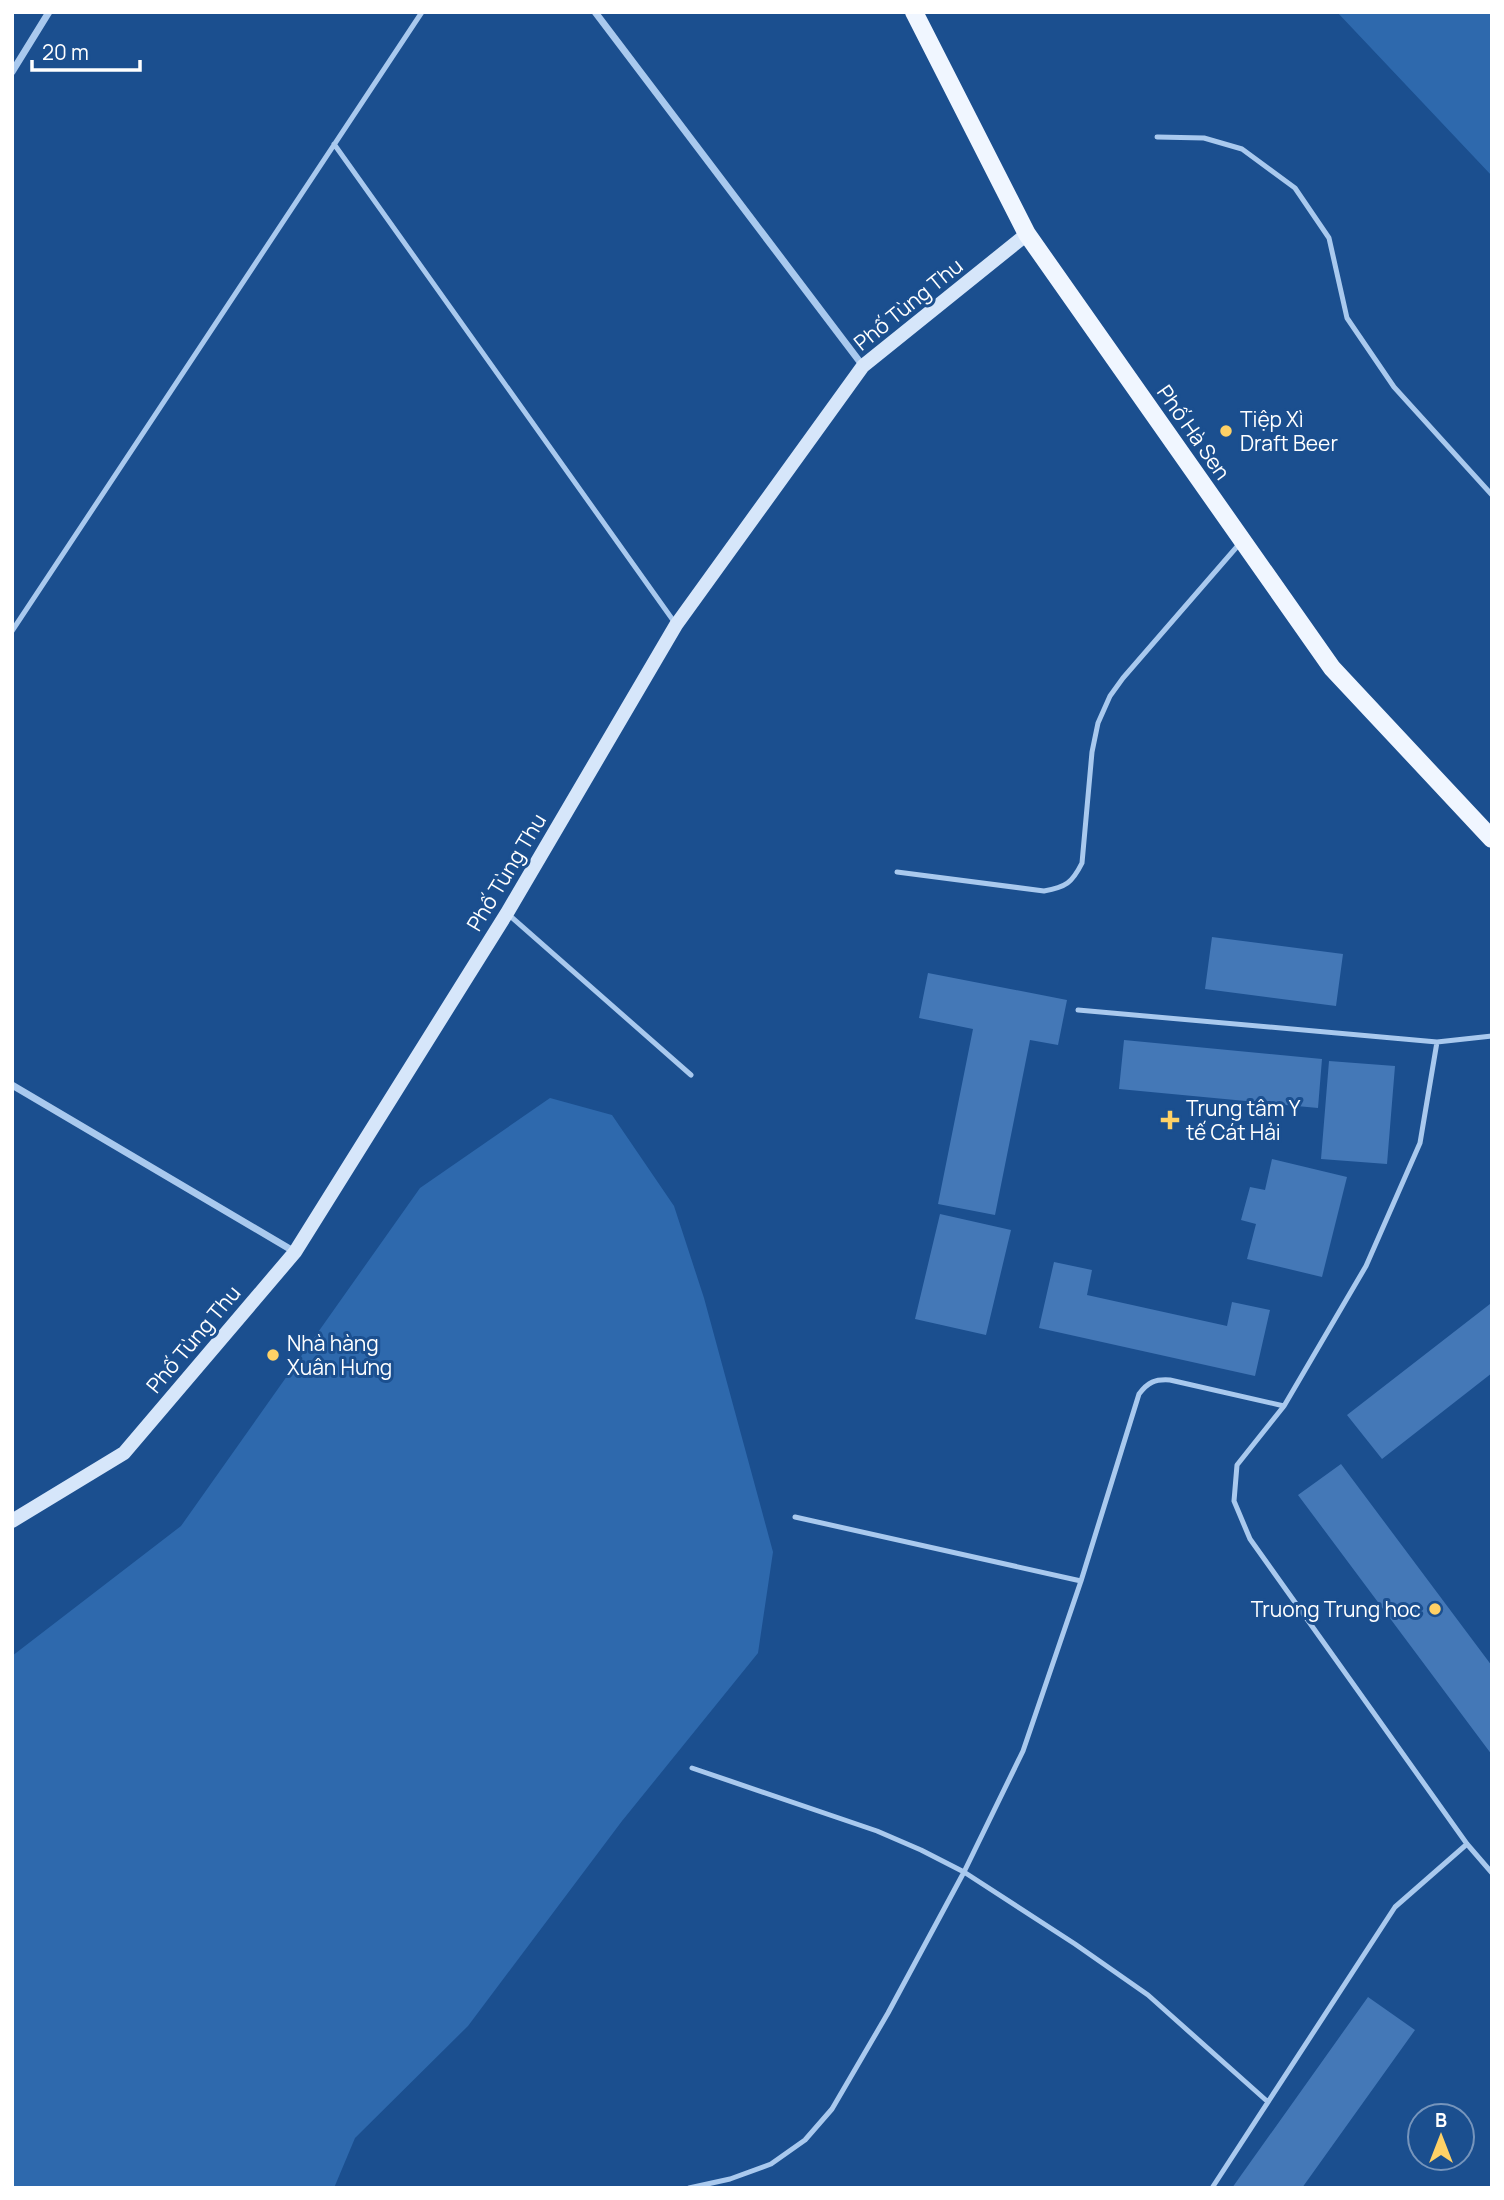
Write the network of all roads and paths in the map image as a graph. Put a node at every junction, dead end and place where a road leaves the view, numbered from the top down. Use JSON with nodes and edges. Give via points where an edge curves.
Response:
{"nodes":[{"id":1,"x":49,"y":12,"type":"edge"},
{"id":2,"x":422,"y":12,"type":"edge"},
{"id":3,"x":595,"y":12,"type":"edge"},
{"id":4,"x":915,"y":12,"type":"edge"},
{"id":5,"x":12,"y":72,"type":"edge"},
{"id":6,"x":1157,"y":137,"type":"dead end"},
{"id":7,"x":334,"y":144,"type":"junction"},
{"id":8,"x":1027,"y":234,"type":"junction"},
{"id":9,"x":863,"y":366,"type":"junction"},
{"id":10,"x":1492,"y":495,"type":"edge"},
{"id":11,"x":1243,"y":540,"type":"junction"},
{"id":12,"x":676,"y":625,"type":"junction"},
{"id":13,"x":12,"y":631,"type":"edge"},
{"id":14,"x":1492,"y":839,"type":"edge"},
{"id":15,"x":897,"y":872,"type":"dead end"},
{"id":16,"x":507,"y":913,"type":"junction"},
{"id":17,"x":1078,"y":1010,"type":"dead end"},
{"id":18,"x":1492,"y":1035,"type":"edge"},
{"id":19,"x":1437,"y":1042,"type":"junction"},
{"id":20,"x":691,"y":1075,"type":"dead end"},
{"id":21,"x":12,"y":1085,"type":"edge"},
{"id":22,"x":295,"y":1252,"type":"junction"},
{"id":23,"x":1284,"y":1406,"type":"junction"},
{"id":24,"x":795,"y":1517,"type":"dead end"},
{"id":25,"x":12,"y":1521,"type":"edge"},
{"id":26,"x":1081,"y":1581,"type":"junction"},
{"id":27,"x":692,"y":1768,"type":"dead end"},
{"id":28,"x":1467,"y":1844,"type":"junction"},
{"id":29,"x":964,"y":1872,"type":"junction"},
{"id":30,"x":1492,"y":1873,"type":"edge"},
{"id":31,"x":1268,"y":2102,"type":"junction"},
{"id":32,"x":689,"y":2188,"type":"edge"},
{"id":33,"x":1212,"y":2188,"type":"edge"}],
"edges":[{"from":1,"to":5,"type":"street"},
{"from":2,"to":7,"type":"lane"},
{"from":3,"to":9,"type":"street"},
{"from":4,"to":8,"type":"main road","name":"Phố Hà Sen"},
{"from":6,"to":10,"type":"lane","via":[[1204,138],[1242,149],[1295,188],[1329,238],[1347,318],[1394,387]]},
{"from":7,"to":12,"type":"lane"},
{"from":7,"to":13,"type":"lane"},
{"from":8,"to":9,"type":"main road","name":"Phố Tùng Thu"},
{"from":8,"to":11,"type":"main road","name":"Phố Hà Sen"},
{"from":9,"to":12,"type":"main road","name":"Phố Tùng Thu"},
{"from":11,"to":14,"type":"main road","name":"Phố Hà Sen","via":[[1332,668]]},
{"from":11,"to":15,"type":"lane","via":[[1110,696],[1096,733],[1082,863],[1074,878],[1061,888],[1044,891]]},
{"from":12,"to":16,"type":"main road","name":"Phố Tùng Thu"},
{"from":16,"to":20,"type":"lane"},
{"from":16,"to":22,"type":"main road","name":"Phố Tùng Thu"},
{"from":17,"to":19,"type":"lane"},
{"from":18,"to":19,"type":"lane"},
{"from":19,"to":23,"type":"lane","via":[[1420,1143],[1366,1266]]},
{"from":21,"to":22,"type":"street"},
{"from":22,"to":25,"type":"main road","name":"Phố Tùng Thu","via":[[124,1453]]},
{"from":23,"to":26,"type":"lane","via":[[1170,1380],[1146,1384],[1139,1394]]},
{"from":23,"to":28,"type":"lane","via":[[1237,1465],[1234,1501],[1250,1539]]},
{"from":24,"to":26,"type":"lane"},
{"from":26,"to":29,"type":"lane","via":[[1023,1751]]},
{"from":27,"to":29,"type":"lane","via":[[877,1831]]},
{"from":28,"to":30,"type":"lane"},
{"from":28,"to":31,"type":"lane","via":[[1395,1907]]},
{"from":29,"to":31,"type":"lane","via":[[1148,1995]]},
{"from":29,"to":32,"type":"lane","via":[[832,2109],[805,2140],[771,2164]]},
{"from":31,"to":33,"type":"lane"}]}
